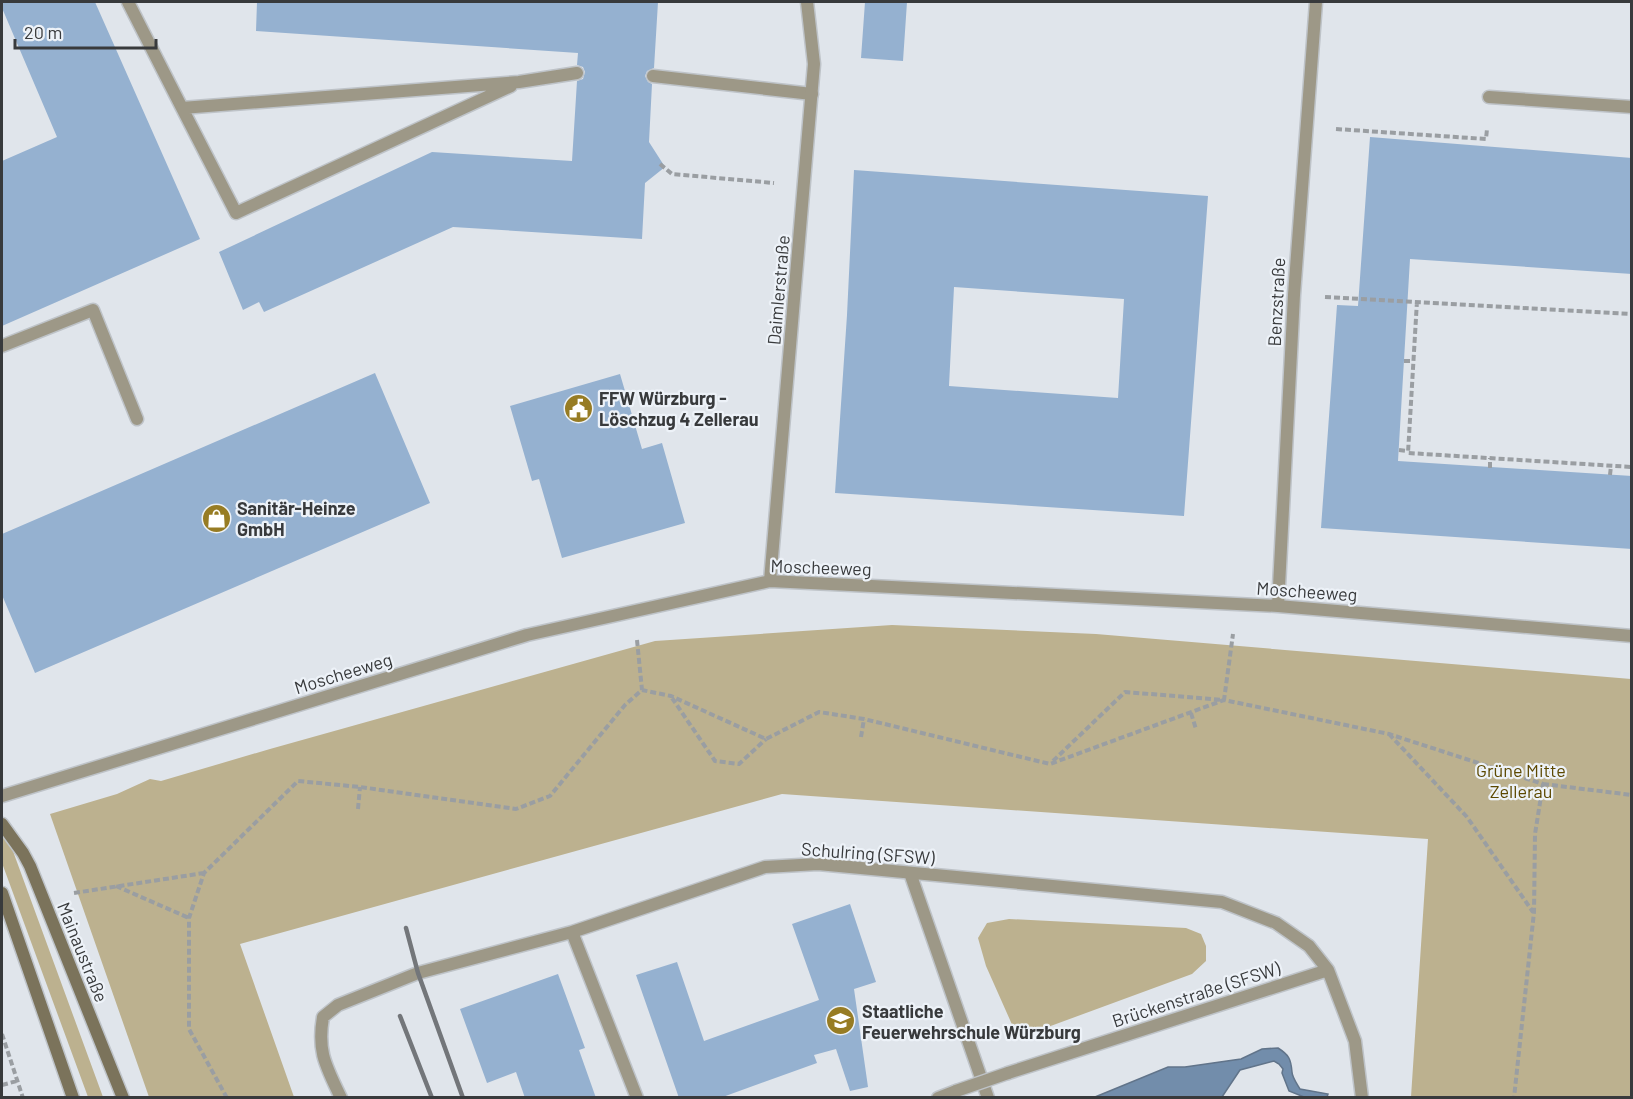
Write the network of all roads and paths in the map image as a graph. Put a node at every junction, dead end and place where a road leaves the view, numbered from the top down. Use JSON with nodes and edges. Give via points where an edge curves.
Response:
{"nodes":[{"id":1,"x":128,"y":2,"type":"edge"},
{"id":2,"x":807,"y":2,"type":"edge"},
{"id":3,"x":1316,"y":2,"type":"edge"},
{"id":4,"x":577,"y":73,"type":"dead end"},
{"id":5,"x":653,"y":76,"type":"dead end"},
{"id":6,"x":519,"y":82,"type":"junction"},
{"id":7,"x":812,"y":94,"type":"junction"},
{"id":8,"x":1489,"y":97,"type":"joint"},
{"id":9,"x":1632,"y":107,"type":"edge"},
{"id":10,"x":182,"y":108,"type":"junction"},
{"id":11,"x":1369,"y":131,"type":"dead end"},
{"id":12,"x":1486,"y":139,"type":"junction"},
{"id":13,"x":1485,"y":147,"type":"dead end"},
{"id":14,"x":660,"y":164,"type":"dead end"},
{"id":15,"x":804,"y":185,"type":"junction"},
{"id":16,"x":1358,"y":298,"type":"dead end"},
{"id":17,"x":1418,"y":301,"type":"junction"},
{"id":18,"x":1632,"y":314,"type":"edge"},
{"id":19,"x":2,"y":346,"type":"edge"},
{"id":20,"x":1404,"y":361,"type":"dead end"},
{"id":21,"x":1413,"y":361,"type":"junction"},
{"id":22,"x":137,"y":419,"type":"dead end"},
{"id":23,"x":1398,"y":450,"type":"dead end"},
{"id":24,"x":1408,"y":451,"type":"junction"},
{"id":25,"x":1490,"y":458,"type":"junction"},
{"id":26,"x":1611,"y":466,"type":"junction"},
{"id":27,"x":1632,"y":467,"type":"edge"},
{"id":28,"x":1490,"y":468,"type":"dead end"},
{"id":29,"x":1610,"y":475,"type":"dead end"},
{"id":30,"x":770,"y":581,"type":"junction"},
{"id":31,"x":1238,"y":604,"type":"junction"},
{"id":32,"x":1278,"y":606,"type":"junction"},
{"id":33,"x":634,"y":612,"type":"junction"},
{"id":34,"x":1632,"y":636,"type":"edge"},
{"id":35,"x":642,"y":690,"type":"junction"},
{"id":36,"x":671,"y":696,"type":"junction"},
{"id":37,"x":1224,"y":700,"type":"junction"},
{"id":38,"x":1191,"y":713,"type":"junction"},
{"id":39,"x":864,"y":719,"type":"junction"},
{"id":40,"x":1196,"y":729,"type":"dead end"},
{"id":41,"x":1389,"y":734,"type":"junction"},
{"id":42,"x":861,"y":737,"type":"dead end"},
{"id":43,"x":766,"y":739,"type":"junction"},
{"id":44,"x":1050,"y":764,"type":"junction"},
{"id":45,"x":1543,"y":784,"type":"junction"},
{"id":46,"x":360,"y":787,"type":"junction"},
{"id":47,"x":1632,"y":795,"type":"edge"},
{"id":48,"x":2,"y":796,"type":"edge"},
{"id":49,"x":358,"y":809,"type":"dead end"},
{"id":50,"x":2,"y":824,"type":"edge"},
{"id":51,"x":204,"y":873,"type":"junction"},
{"id":52,"x":910,"y":873,"type":"junction"},
{"id":53,"x":116,"y":886,"type":"junction"},
{"id":54,"x":2,"y":893,"type":"edge"},
{"id":55,"x":45,"y":907,"type":"junction"},
{"id":56,"x":1534,"y":912,"type":"junction"},
{"id":57,"x":189,"y":918,"type":"junction"},
{"id":58,"x":572,"y":932,"type":"junction"},
{"id":59,"x":1329,"y":970,"type":"junction"},
{"id":60,"x":2,"y":1034,"type":"edge"},
{"id":61,"x":18,"y":1081,"type":"junction"},
{"id":62,"x":2,"y":1085,"type":"edge"},
{"id":63,"x":23,"y":1098,"type":"edge"},
{"id":64,"x":73,"y":1098,"type":"edge"},
{"id":65,"x":123,"y":1098,"type":"edge"},
{"id":66,"x":227,"y":1098,"type":"edge"},
{"id":67,"x":341,"y":1098,"type":"edge"},
{"id":68,"x":637,"y":1098,"type":"edge"},
{"id":69,"x":938,"y":1098,"type":"edge"},
{"id":70,"x":988,"y":1098,"type":"edge"},
{"id":71,"x":1362,"y":1098,"type":"edge"},
{"id":72,"x":1514,"y":1098,"type":"edge"}],
"edges":[{"from":1,"to":10,"type":"street"},
{"from":2,"to":7,"type":"street","name":"Daimlerstraße","via":[[814,64]]},
{"from":3,"to":32,"type":"street","name":"Benzstraße","via":[[1294,295]]},
{"from":4,"to":6,"type":"street"},
{"from":5,"to":7,"type":"street"},
{"from":6,"to":10,"type":"street"},
{"from":6,"to":10,"type":"street","via":[[236,213]]},
{"from":7,"to":15,"type":"street","name":"Daimlerstraße"},
{"from":8,"to":9,"type":"street"},
{"from":8,"to":12,"type":"path"},
{"from":11,"to":12,"type":"path"},
{"from":12,"to":13,"type":"path"},
{"from":14,"to":15,"type":"path","via":[[672,174]]},
{"from":15,"to":30,"type":"street","name":"Daimlerstraße"},
{"from":16,"to":17,"type":"path"},
{"from":17,"to":18,"type":"path"},
{"from":17,"to":21,"type":"path"},
{"from":19,"to":22,"type":"street","via":[[93,310]]},
{"from":20,"to":21,"type":"path"},
{"from":21,"to":24,"type":"path"},
{"from":23,"to":24,"type":"path"},
{"from":24,"to":25,"type":"path"},
{"from":25,"to":26,"type":"path"},
{"from":25,"to":28,"type":"path"},
{"from":26,"to":27,"type":"path"},
{"from":26,"to":29,"type":"path"},
{"from":30,"to":31,"type":"street","name":"Moscheeweg"},
{"from":30,"to":33,"type":"street","name":"Moscheeweg"},
{"from":31,"to":32,"type":"street","name":"Moscheeweg"},
{"from":31,"to":37,"type":"path"},
{"from":32,"to":34,"type":"street","name":"Moscheeweg"},
{"from":33,"to":35,"type":"path"},
{"from":33,"to":48,"type":"street","name":"Moscheeweg","via":[[527,635]]},
{"from":35,"to":36,"type":"path"},
{"from":35,"to":46,"type":"path","via":[[624,705],[550,796],[516,809]]},
{"from":36,"to":43,"type":"path"},
{"from":36,"to":43,"type":"path","via":[[715,761],[739,764]]},
{"from":37,"to":38,"type":"path"},
{"from":37,"to":41,"type":"path"},
{"from":37,"to":44,"type":"path","via":[[1125,692]]},
{"from":38,"to":40,"type":"path"},
{"from":38,"to":44,"type":"path"},
{"from":39,"to":42,"type":"path"},
{"from":39,"to":43,"type":"path","via":[[819,712]]},
{"from":39,"to":44,"type":"path"},
{"from":41,"to":45,"type":"path"},
{"from":41,"to":56,"type":"path","via":[[1467,817]]},
{"from":45,"to":47,"type":"path"},
{"from":45,"to":56,"type":"path","via":[[1535,834]]},
{"from":46,"to":49,"type":"path"},
{"from":46,"to":51,"type":"path","via":[[298,780]]},
{"from":50,"to":55,"type":"main road","name":"Mainaustraße","via":[[23,853]]},
{"from":51,"to":53,"type":"path"},
{"from":51,"to":57,"type":"path"},
{"from":52,"to":58,"type":"street","name":"Schulring (SFSW)","via":[[818,864],[765,867]]},
{"from":52,"to":59,"type":"street","name":"Schulring (SFSW)","via":[[1222,902],[1276,923],[1309,946]]},
{"from":52,"to":70,"type":"street"},
{"from":53,"to":55,"type":"path","via":[[77,892]]},
{"from":53,"to":57,"type":"path"},
{"from":54,"to":64,"type":"main road"},
{"from":55,"to":65,"type":"main road","name":"Mainaustraße"},
{"from":56,"to":72,"type":"path"},
{"from":57,"to":66,"type":"path","via":[[189,1029]]},
{"from":58,"to":67,"type":"street","name":"Schulring (SFSW)","via":[[418,973],[338,1005],[323,1017],[320,1045]]},
{"from":58,"to":68,"type":"street"},
{"from":59,"to":69,"type":"street","name":"Brückenstraße (SFSW)","bridge":true},
{"from":59,"to":71,"type":"street","name":"Schulring (SFSW)","via":[[1355,1041]]},
{"from":60,"to":61,"type":"path"},
{"from":61,"to":62,"type":"path"},
{"from":61,"to":63,"type":"path"}]}
